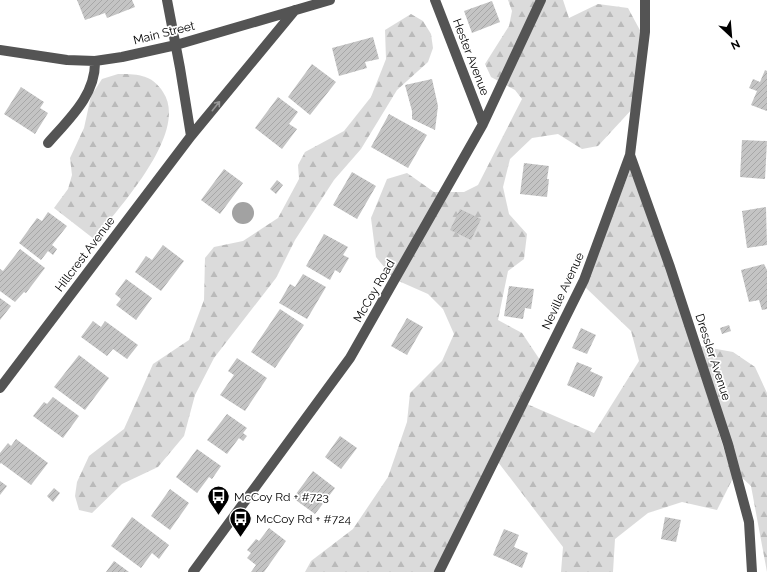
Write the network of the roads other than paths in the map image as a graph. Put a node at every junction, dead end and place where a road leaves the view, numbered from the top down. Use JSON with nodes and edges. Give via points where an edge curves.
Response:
{"nodes":[{"id":1,"x":167,"y":0,"type":"edge"},
{"id":2,"x":330,"y":0,"type":"edge"},
{"id":3,"x":435,"y":0,"type":"edge"},
{"id":4,"x":541,"y":0,"type":"edge"},
{"id":5,"x":645,"y":0,"type":"edge"},
{"id":6,"x":296,"y":10,"type":"junction"},
{"id":7,"x":176,"y":45,"type":"junction"},
{"id":8,"x":0,"y":50,"type":"edge"},
{"id":9,"x":95,"y":61,"type":"junction"},
{"id":10,"x":483,"y":124,"type":"junction"},
{"id":11,"x":191,"y":136,"type":"junction"},
{"id":12,"x":48,"y":143,"type":"dead end"},
{"id":13,"x":630,"y":155,"type":"junction"},
{"id":14,"x":0,"y":388,"type":"edge"},
{"id":15,"x":193,"y":572,"type":"edge"},
{"id":16,"x":439,"y":572,"type":"edge"},
{"id":17,"x":752,"y":572,"type":"edge"}],
"edges":[{"from":1,"to":7,"type":"street"},
{"from":2,"to":6,"type":"street","name":"Main Street"},
{"from":3,"to":10,"type":"street","name":"Hester Avenue"},
{"from":4,"to":10,"type":"street","name":"McCoy Road"},
{"from":5,"to":13,"type":"street","name":"Neville Avenue","via":[[645,32]]},
{"from":6,"to":7,"type":"street","name":"Main Street"},
{"from":11,"to":6,"type":"street","name":"Hillcrest Avenue","one_way":true},
{"from":7,"to":9,"type":"street","name":"Main Street"},
{"from":7,"to":11,"type":"street"},
{"from":8,"to":9,"type":"street","name":"Main Street","via":[[67,60]]},
{"from":9,"to":12,"type":"street","via":[[95,74],[91,86],[78,108]]},
{"from":10,"to":15,"type":"street","name":"McCoy Road","via":[[350,358]]},
{"from":11,"to":14,"type":"street","name":"Hillcrest Avenue"},
{"from":13,"to":16,"type":"street","name":"Neville Avenue","via":[[584,280]]},
{"from":13,"to":17,"type":"street","name":"Dressler Avenue","via":[[728,444],[749,522]]}]}
